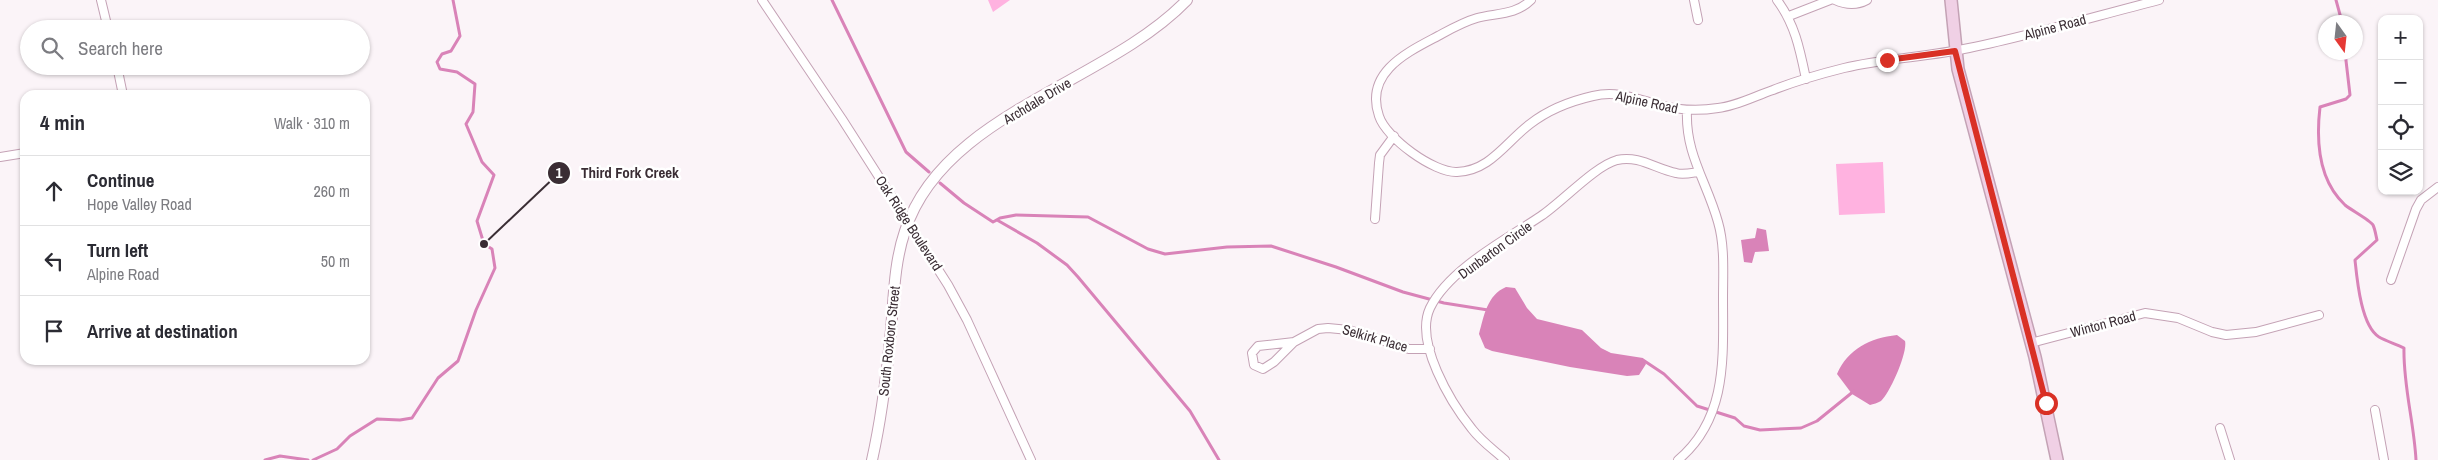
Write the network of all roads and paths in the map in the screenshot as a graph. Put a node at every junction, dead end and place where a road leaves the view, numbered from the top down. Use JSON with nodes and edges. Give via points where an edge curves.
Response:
{"nodes":[{"id":1,"x":101,"y":0,"type":"edge"},
{"id":2,"x":762,"y":0,"type":"edge"},
{"id":3,"x":1187,"y":0,"type":"edge"},
{"id":4,"x":1531,"y":0,"type":"edge"},
{"id":5,"x":1694,"y":0,"type":"edge"},
{"id":6,"x":1777,"y":0,"type":"edge"},
{"id":7,"x":1830,"y":0,"type":"edge"},
{"id":8,"x":1835,"y":0,"type":"edge"},
{"id":9,"x":1867,"y":0,"type":"edge"},
{"id":10,"x":1951,"y":0,"type":"edge"},
{"id":11,"x":2160,"y":0,"type":"edge"},
{"id":12,"x":1789,"y":16,"type":"junction"},
{"id":13,"x":106,"y":20,"type":"edge"},
{"id":14,"x":1698,"y":20,"type":"dead end"},
{"id":15,"x":1955,"y":51,"type":"junction"},
{"id":16,"x":119,"y":75,"type":"edge"},
{"id":17,"x":1806,"y":79,"type":"junction"},
{"id":18,"x":123,"y":90,"type":"edge"},
{"id":19,"x":1687,"y":110,"type":"junction"},
{"id":20,"x":1394,"y":136,"type":"junction"},
{"id":21,"x":20,"y":154,"type":"edge"},
{"id":22,"x":0,"y":157,"type":"edge"},
{"id":23,"x":1698,"y":172,"type":"junction"},
{"id":24,"x":2438,"y":188,"type":"edge"},
{"id":25,"x":1375,"y":219,"type":"dead end"},
{"id":26,"x":908,"y":222,"type":"junction"},
{"id":27,"x":2392,"y":280,"type":"dead end"},
{"id":28,"x":2319,"y":315,"type":"dead end"},
{"id":29,"x":1294,"y":342,"type":"junction"},
{"id":30,"x":2031,"y":342,"type":"junction"},
{"id":31,"x":1430,"y":349,"type":"junction"},
{"id":32,"x":2375,"y":410,"type":"dead end"},
{"id":33,"x":2220,"y":428,"type":"dead end"},
{"id":34,"x":872,"y":460,"type":"edge"},
{"id":35,"x":1031,"y":460,"type":"edge"},
{"id":36,"x":1505,"y":460,"type":"edge"},
{"id":37,"x":1678,"y":460,"type":"edge"},
{"id":38,"x":2057,"y":460,"type":"edge"},
{"id":39,"x":2230,"y":460,"type":"edge"},
{"id":40,"x":2384,"y":460,"type":"edge"}],
"edges":[{"from":1,"to":13,"type":"street"},
{"from":2,"to":26,"type":"street","name":"Oak Ridge Boulevard"},
{"from":3,"to":26,"type":"street","name":"Archdale Drive","via":[[1156,28],[1001,122],[960,151],[932,180]]},
{"from":4,"to":20,"type":"street","name":"Alpine Road","via":[[1513,11],[1466,22],[1407,52],[1391,64],[1376,99],[1378,115]]},
{"from":5,"to":14,"type":"street"},
{"from":6,"to":12,"type":"street"},
{"from":7,"to":12,"type":"street"},
{"from":8,"to":9,"type":"street","via":[[1854,4]]},
{"from":10,"to":15,"type":"main road"},
{"from":11,"to":15,"type":"street","name":"Alpine Road"},
{"from":12,"to":17,"type":"street"},
{"from":15,"to":17,"type":"street","name":"Alpine Road","via":[[1857,65]]},
{"from":15,"to":30,"type":"main road"},
{"from":16,"to":18,"type":"street"},
{"from":17,"to":19,"type":"street","name":"Alpine Road","via":[[1729,106]]},
{"from":19,"to":20,"type":"street","name":"Alpine Road","via":[[1624,94],[1588,97],[1539,117],[1486,165],[1465,172],[1448,172],[1431,166]]},
{"from":19,"to":23,"type":"street","via":[[1689,140]]},
{"from":20,"to":25,"type":"street","via":[[1378,163]]},
{"from":21,"to":22,"type":"street"},
{"from":23,"to":31,"type":"street","name":"Dunbarton Circle","via":[[1676,174],[1651,163],[1627,159],[1607,165],[1447,286],[1428,316]]},
{"from":23,"to":37,"type":"street","via":[[1715,212],[1721,240],[1721,382],[1706,423],[1692,446]]},
{"from":24,"to":27,"type":"street","via":[[2421,200],[2416,209]]},
{"from":26,"to":34,"type":"street","name":"South Roxboro Street","via":[[897,262],[883,409]]},
{"from":26,"to":35,"type":"street","name":"Oak Ridge Boulevard","via":[[967,320]]},
{"from":28,"to":30,"type":"street","name":"Winton Road","via":[[2256,332],[2226,335],[2178,318],[2145,313]]},
{"from":29,"to":29,"type":"street","name":"Selkirk Place","via":[[1258,346],[1252,353],[1254,365],[1263,369],[1270,366]]},
{"from":29,"to":31,"type":"street","name":"Selkirk Place","via":[[1318,329],[1338,328],[1409,349]]},
{"from":30,"to":38,"type":"main road"},
{"from":31,"to":36,"type":"street","name":"Dunbarton Circle","via":[[1460,412],[1479,438]]},
{"from":32,"to":40,"type":"street"},
{"from":33,"to":39,"type":"street"}]}
